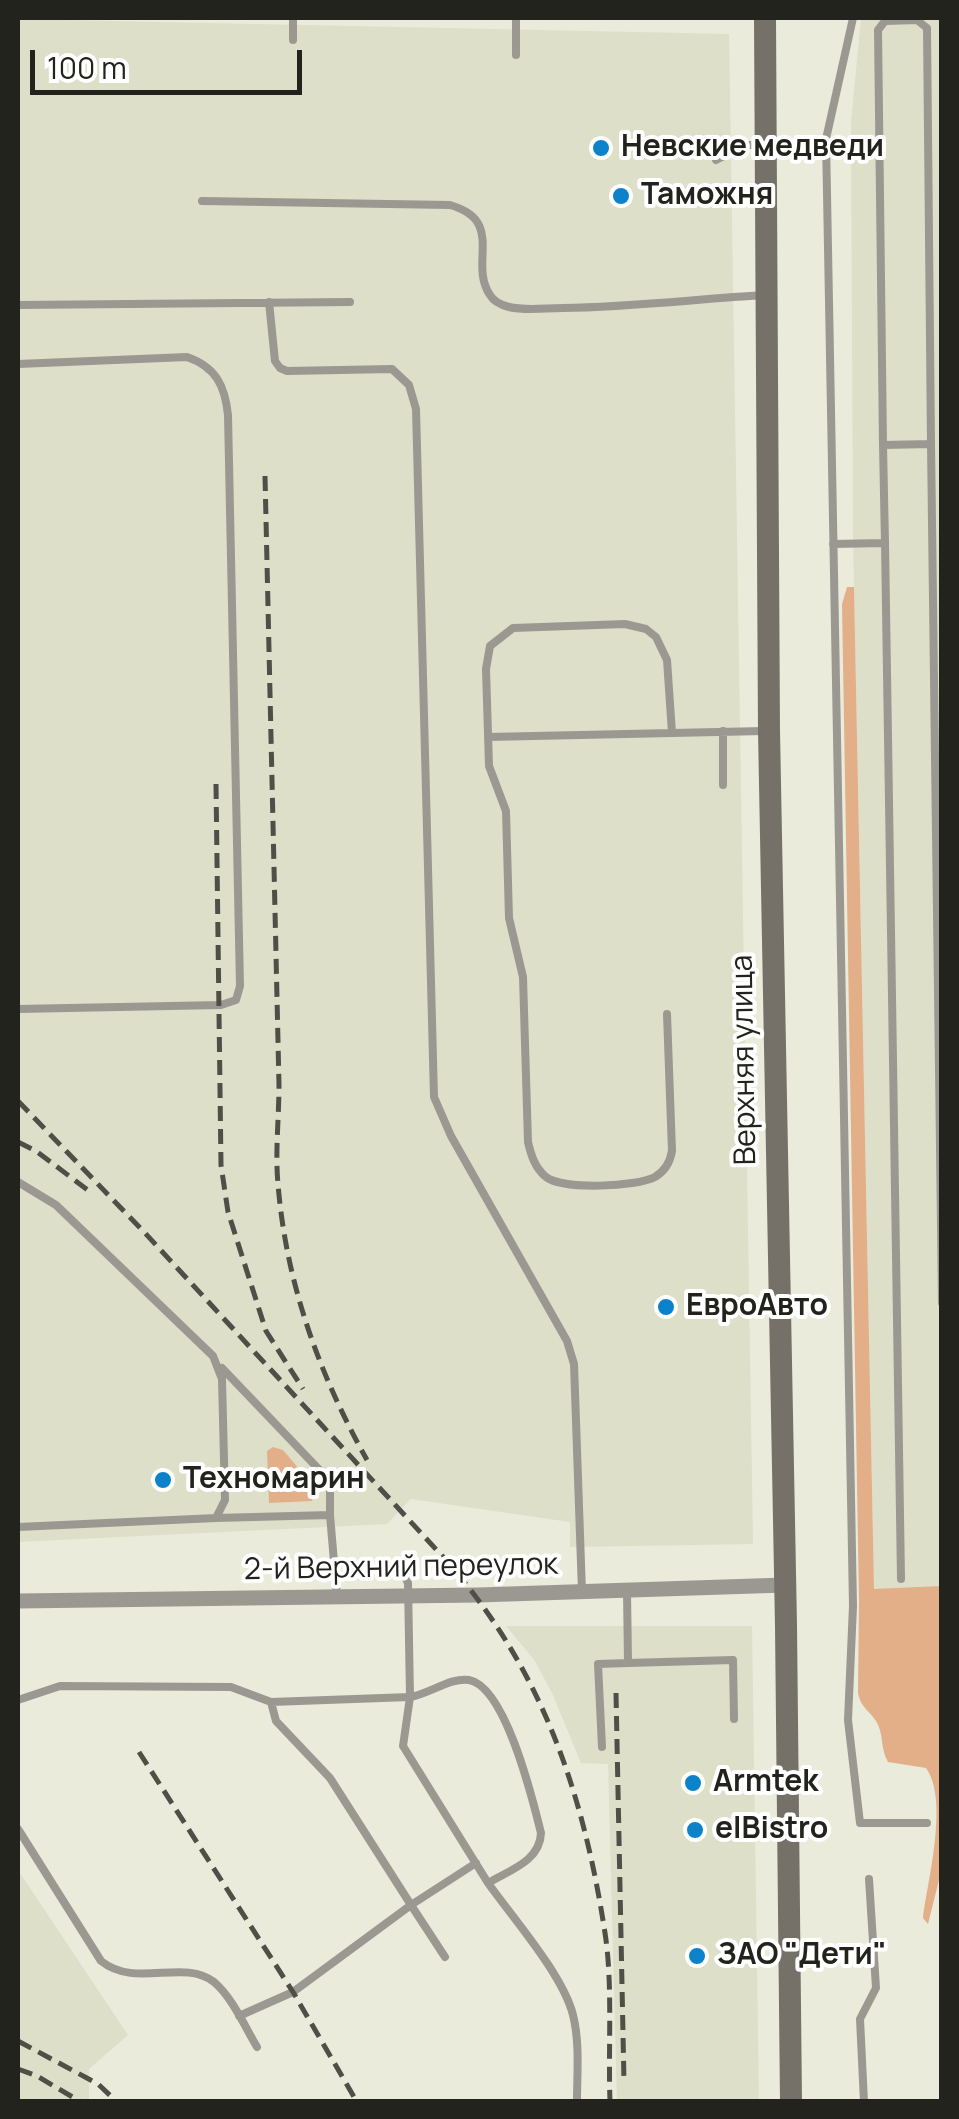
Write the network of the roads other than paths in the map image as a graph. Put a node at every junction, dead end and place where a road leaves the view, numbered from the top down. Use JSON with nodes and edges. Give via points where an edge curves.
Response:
{"nodes":[{"id":1,"x":293,"y":18,"type":"edge"},
{"id":2,"x":516,"y":18,"type":"edge"},
{"id":3,"x":765,"y":18,"type":"edge"},
{"id":4,"x":853,"y":18,"type":"edge"},
{"id":5,"x":918,"y":18,"type":"edge"},
{"id":6,"x":293,"y":40,"type":"dead end"},
{"id":7,"x":516,"y":54,"type":"dead end"},
{"id":8,"x":765,"y":146,"type":"junction"},
{"id":9,"x":716,"y":160,"type":"dead end"},
{"id":10,"x":202,"y":201,"type":"dead end"},
{"id":11,"x":768,"y":294,"type":"junction"},
{"id":12,"x":269,"y":302,"type":"junction"},
{"id":13,"x":350,"y":302,"type":"dead end"},
{"id":14,"x":18,"y":305,"type":"edge"},
{"id":15,"x":18,"y":364,"type":"edge"},
{"id":16,"x":931,"y":444,"type":"junction"},
{"id":17,"x":883,"y":445,"type":"junction"},
{"id":18,"x":884,"y":543,"type":"junction"},
{"id":19,"x":834,"y":544,"type":"junction"},
{"id":20,"x":769,"y":731,"type":"junction"},
{"id":21,"x":672,"y":732,"type":"junction"},
{"id":22,"x":723,"y":732,"type":"junction"},
{"id":23,"x":488,"y":737,"type":"junction"},
{"id":24,"x":723,"y":785,"type":"dead end"},
{"id":25,"x":18,"y":1009,"type":"edge"},
{"id":26,"x":667,"y":1014,"type":"dead end"},
{"id":27,"x":18,"y":1182,"type":"edge"},
{"id":28,"x":942,"y":1303,"type":"edge"},
{"id":29,"x":218,"y":1363,"type":"junction"},
{"id":30,"x":330,"y":1515,"type":"junction"},
{"id":31,"x":216,"y":1518,"type":"junction"},
{"id":32,"x":18,"y":1527,"type":"edge"},
{"id":33,"x":402,"y":1570,"type":"dead end"},
{"id":34,"x":901,"y":1579,"type":"dead end"},
{"id":35,"x":786,"y":1586,"type":"junction"},
{"id":36,"x":627,"y":1591,"type":"junction"},
{"id":37,"x":582,"y":1592,"type":"junction"},
{"id":38,"x":408,"y":1596,"type":"junction"},
{"id":39,"x":337,"y":1597,"type":"junction"},
{"id":40,"x":18,"y":1601,"type":"edge"},
{"id":41,"x":628,"y":1663,"type":"junction"},
{"id":42,"x":410,"y":1697,"type":"junction"},
{"id":43,"x":18,"y":1700,"type":"edge"},
{"id":44,"x":271,"y":1702,"type":"junction"},
{"id":45,"x":734,"y":1718,"type":"dead end"},
{"id":46,"x":602,"y":1747,"type":"dead end"},
{"id":47,"x":927,"y":1823,"type":"dead end"},
{"id":48,"x":18,"y":1828,"type":"edge"},
{"id":49,"x":476,"y":1863,"type":"junction"},
{"id":50,"x":869,"y":1879,"type":"dead end"},
{"id":51,"x":488,"y":1883,"type":"junction"},
{"id":52,"x":412,"y":1906,"type":"junction"},
{"id":53,"x":445,"y":1957,"type":"dead end"},
{"id":54,"x":238,"y":2016,"type":"junction"},
{"id":55,"x":258,"y":2048,"type":"dead end"},
{"id":56,"x":577,"y":2102,"type":"edge"},
{"id":57,"x":791,"y":2102,"type":"edge"},
{"id":58,"x":864,"y":2102,"type":"edge"}],
"edges":[{"from":1,"to":6,"type":"lane"},
{"from":2,"to":7,"type":"lane"},
{"from":3,"to":8,"type":"street","name":"Верхняя улица"},
{"from":4,"to":19,"type":"lane","via":[[826,139]]},
{"from":5,"to":16,"type":"lane","via":[[926,28]]},
{"from":5,"to":17,"type":"lane","via":[[885,20],[878,30]]},
{"from":8,"to":9,"type":"lane","via":[[746,145]]},
{"from":8,"to":11,"type":"street","name":"Верхняя улица"},
{"from":10,"to":11,"type":"lane","via":[[461,208],[482,233],[487,291],[513,308]]},
{"from":11,"to":20,"type":"street","name":"Верхняя улица"},
{"from":12,"to":13,"type":"lane"},
{"from":12,"to":14,"type":"lane"},
{"from":12,"to":37,"type":"lane","via":[[280,368],[392,369],[409,385],[416,409],[434,1097],[574,1364]]},
{"from":15,"to":25,"type":"lane","via":[[187,357],[222,383],[228,415],[240,986],[236,1000],[221,1005]]},
{"from":16,"to":17,"type":"lane"},
{"from":16,"to":28,"type":"lane"},
{"from":17,"to":18,"type":"lane"},
{"from":18,"to":19,"type":"lane"},
{"from":18,"to":34,"type":"lane"},
{"from":19,"to":47,"type":"lane","via":[[853,1606],[848,1720],[860,1823]]},
{"from":20,"to":22,"type":"lane"},
{"from":20,"to":35,"type":"street","name":"Верхняя улица"},
{"from":21,"to":22,"type":"lane"},
{"from":21,"to":23,"type":"lane"},
{"from":21,"to":23,"type":"lane","via":[[671,675],[663,648],[646,629],[625,624],[513,628],[496,639],[486,669]]},
{"from":22,"to":24,"type":"lane"},
{"from":23,"to":26,"type":"lane","via":[[491,778],[506,811],[508,918],[523,977],[528,1142],[544,1176],[564,1184],[630,1184],[664,1170],[672,1152]]},
{"from":27,"to":29,"type":"lane","via":[[56,1205]]},
{"from":29,"to":30,"type":"lane","via":[[330,1481]]},
{"from":29,"to":31,"type":"lane","via":[[225,1500]]},
{"from":30,"to":31,"type":"lane"},
{"from":30,"to":39,"type":"lane"},
{"from":31,"to":32,"type":"lane"},
{"from":33,"to":38,"type":"lane"},
{"from":35,"to":36,"type":"street","name":"2-й Верхний переулок"},
{"from":35,"to":57,"type":"street","name":"Верхняя улица"},
{"from":36,"to":37,"type":"street","name":"2-й Верхний переулок"},
{"from":36,"to":41,"type":"lane"},
{"from":37,"to":38,"type":"street","name":"2-й Верхний переулок"},
{"from":38,"to":39,"type":"street","name":"2-й Верхний переулок"},
{"from":38,"to":42,"type":"lane"},
{"from":39,"to":40,"type":"street","name":"2-й Верхний переулок"},
{"from":41,"to":45,"type":"lane","via":[[733,1660]]},
{"from":41,"to":46,"type":"lane","via":[[598,1664]]},
{"from":42,"to":44,"type":"lane"},
{"from":42,"to":49,"type":"lane","via":[[403,1746]]},
{"from":42,"to":51,"type":"lane","via":[[454,1681],[477,1683],[518,1746],[540,1844],[534,1855]]},
{"from":43,"to":44,"type":"lane","via":[[42,1689],[79,1686],[231,1687]]},
{"from":44,"to":52,"type":"lane","via":[[276,1721],[330,1778]]},
{"from":48,"to":54,"type":"lane","via":[[101,1961],[128,1975],[202,1976],[216,1984]]},
{"from":49,"to":51,"type":"lane"},
{"from":49,"to":52,"type":"lane"},
{"from":50,"to":58,"type":"lane","via":[[876,1988],[860,2019]]},
{"from":51,"to":56,"type":"lane","via":[[573,2013]]},
{"from":52,"to":53,"type":"lane"},
{"from":52,"to":54,"type":"lane","via":[[293,1992]]},
{"from":54,"to":55,"type":"lane"}]}
